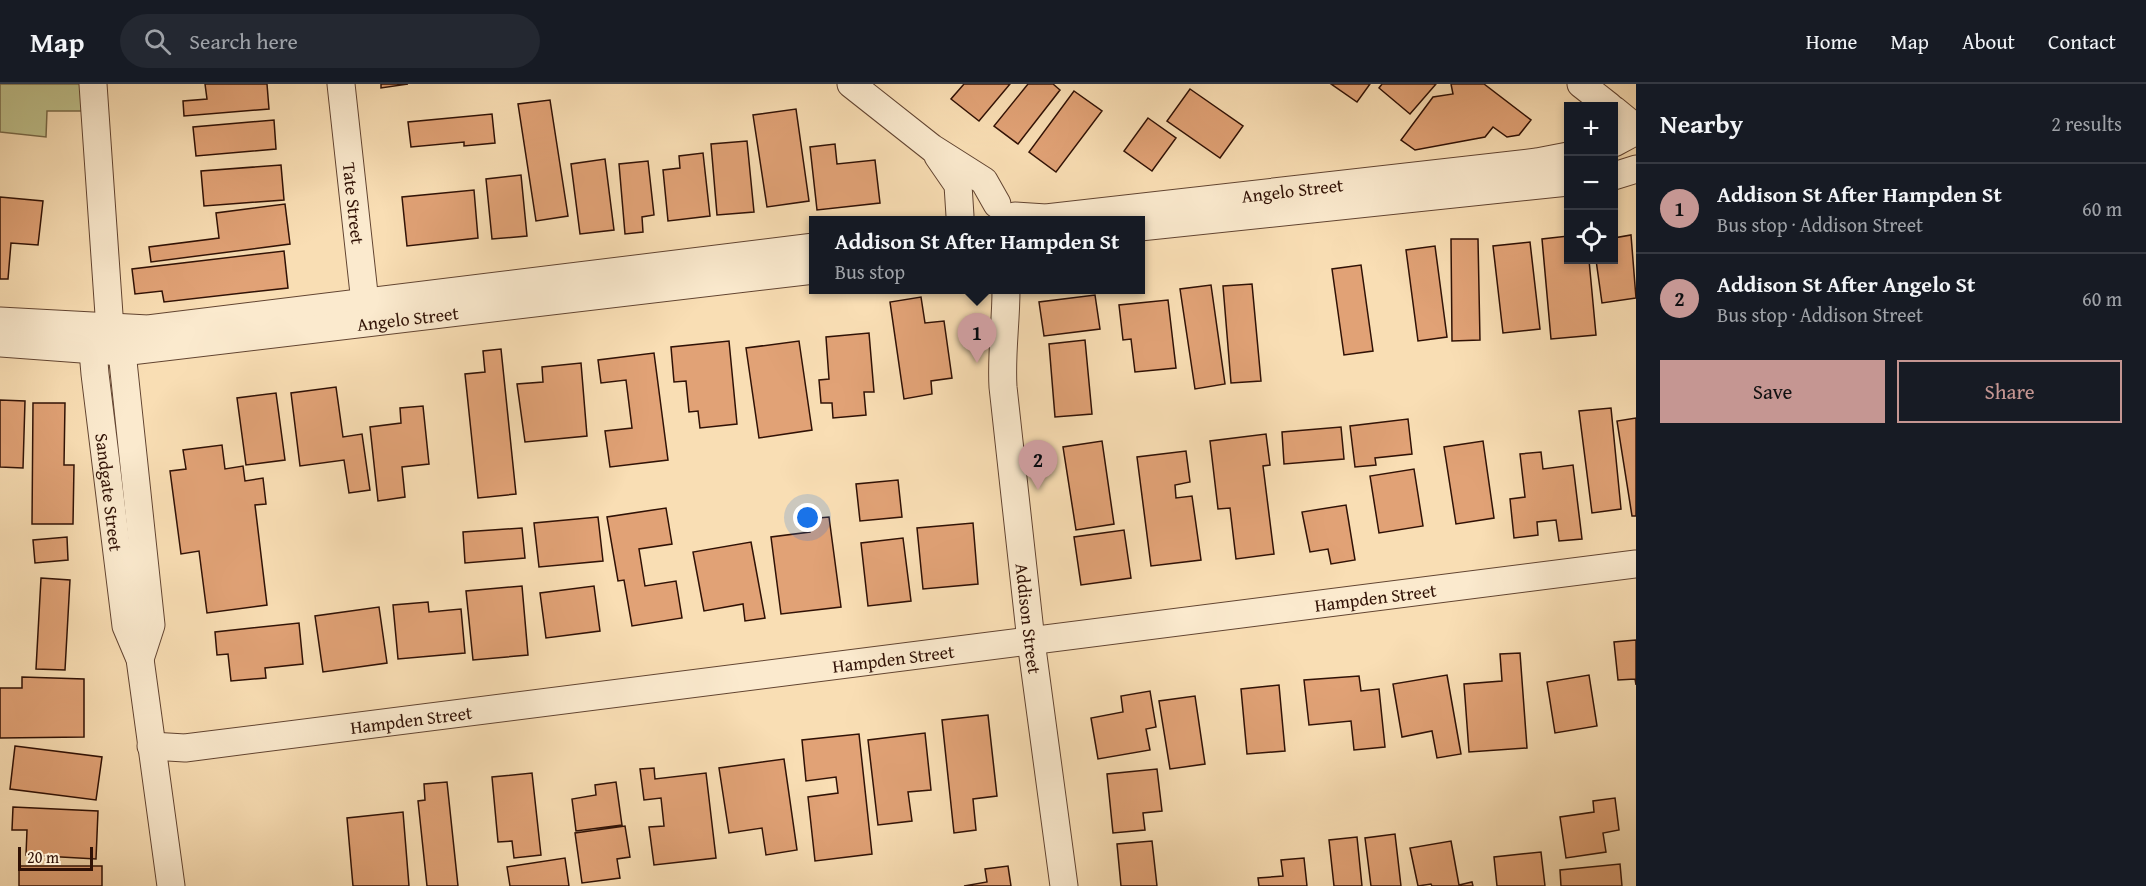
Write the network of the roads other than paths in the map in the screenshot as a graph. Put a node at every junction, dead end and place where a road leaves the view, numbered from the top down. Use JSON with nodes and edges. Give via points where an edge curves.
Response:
{"nodes":[{"id":1,"x":93,"y":84,"type":"edge"},
{"id":2,"x":341,"y":84,"type":"edge"},
{"id":3,"x":851,"y":84,"type":"edge"},
{"id":4,"x":1581,"y":84,"type":"edge"},
{"id":5,"x":1604,"y":102,"type":"edge"},
{"id":6,"x":1618,"y":113,"type":"edge"},
{"id":7,"x":1636,"y":129,"type":"edge"},
{"id":8,"x":1618,"y":140,"type":"edge"},
{"id":9,"x":932,"y":148,"type":"junction"},
{"id":10,"x":1564,"y":157,"type":"edge"},
{"id":11,"x":1636,"y":169,"type":"edge"},
{"id":12,"x":1618,"y":175,"type":"edge"},
{"id":13,"x":1564,"y":183,"type":"edge"},
{"id":14,"x":1010,"y":213,"type":"edge"},
{"id":15,"x":958,"y":216,"type":"edge"},
{"id":16,"x":961,"y":216,"type":"edge"},
{"id":17,"x":1032,"y":216,"type":"edge"},
{"id":18,"x":1064,"y":216,"type":"edge"},
{"id":19,"x":1145,"y":226,"type":"edge"},
{"id":20,"x":809,"y":248,"type":"edge"},
{"id":21,"x":809,"y":270,"type":"edge"},
{"id":22,"x":987,"y":294,"type":"edge"},
{"id":23,"x":1006,"y":294,"type":"edge"},
{"id":24,"x":366,"y":312,"type":"junction"},
{"id":25,"x":0,"y":321,"type":"edge"},
{"id":26,"x":116,"y":340,"type":"junction"},
{"id":27,"x":0,"y":343,"type":"edge"},
{"id":28,"x":1001,"y":349,"type":"junction"},
{"id":29,"x":93,"y":351,"type":"junction"},
{"id":30,"x":1636,"y":564,"type":"edge"},
{"id":31,"x":1031,"y":641,"type":"junction"},
{"id":32,"x":140,"y":659,"type":"junction"},
{"id":33,"x":152,"y":746,"type":"junction"},
{"id":34,"x":171,"y":886,"type":"edge"},
{"id":35,"x":1064,"y":886,"type":"edge"}],
"edges":[{"from":1,"to":26,"type":"street","name":"Sandgate Street"},
{"from":2,"to":24,"type":"street","name":"Tate Street"},
{"from":3,"to":9,"type":"street"},
{"from":4,"to":5,"type":"street"},
{"from":6,"to":7,"type":"street"},
{"from":7,"to":8,"type":"street"},
{"from":9,"to":14,"type":"street","via":[[984,181]]},
{"from":9,"to":15,"type":"street","via":[[958,185]]},
{"from":10,"to":18,"type":"street","name":"Angelo Street"},
{"from":11,"to":12,"type":"street"},
{"from":13,"to":19,"type":"street","name":"Angelo Street"},
{"from":14,"to":16,"type":"street","name":"Angelo Street","via":[[977,204]]},
{"from":14,"to":17,"type":"street","name":"Angelo Street"},
{"from":20,"to":24,"type":"street","name":"Angelo Street"},
{"from":21,"to":24,"type":"street","name":"Angelo Street"},
{"from":22,"to":28,"type":"street","name":"Addison Street"},
{"from":23,"to":28,"type":"street","name":"Addison Street"},
{"from":24,"to":26,"type":"street","name":"Angelo Street"},
{"from":25,"to":26,"type":"street","name":"Angelo Street"},
{"from":26,"to":29,"type":"street"},
{"from":26,"to":32,"type":"street","name":"Sandgate Street","via":[[151,625]]},
{"from":27,"to":29,"type":"street"},
{"from":28,"to":31,"type":"street","name":"Addison Street"},
{"from":29,"to":32,"type":"street","name":"Sandgate Street","via":[[126,626]]},
{"from":30,"to":31,"type":"street","name":"Hampden Street"},
{"from":31,"to":33,"type":"street","name":"Hampden Street","via":[[185,748]]},
{"from":31,"to":35,"type":"street","name":"Addison Street"},
{"from":32,"to":33,"type":"street","name":"Sandgate Street"},
{"from":33,"to":34,"type":"street","name":"Sandgate Street"}]}
